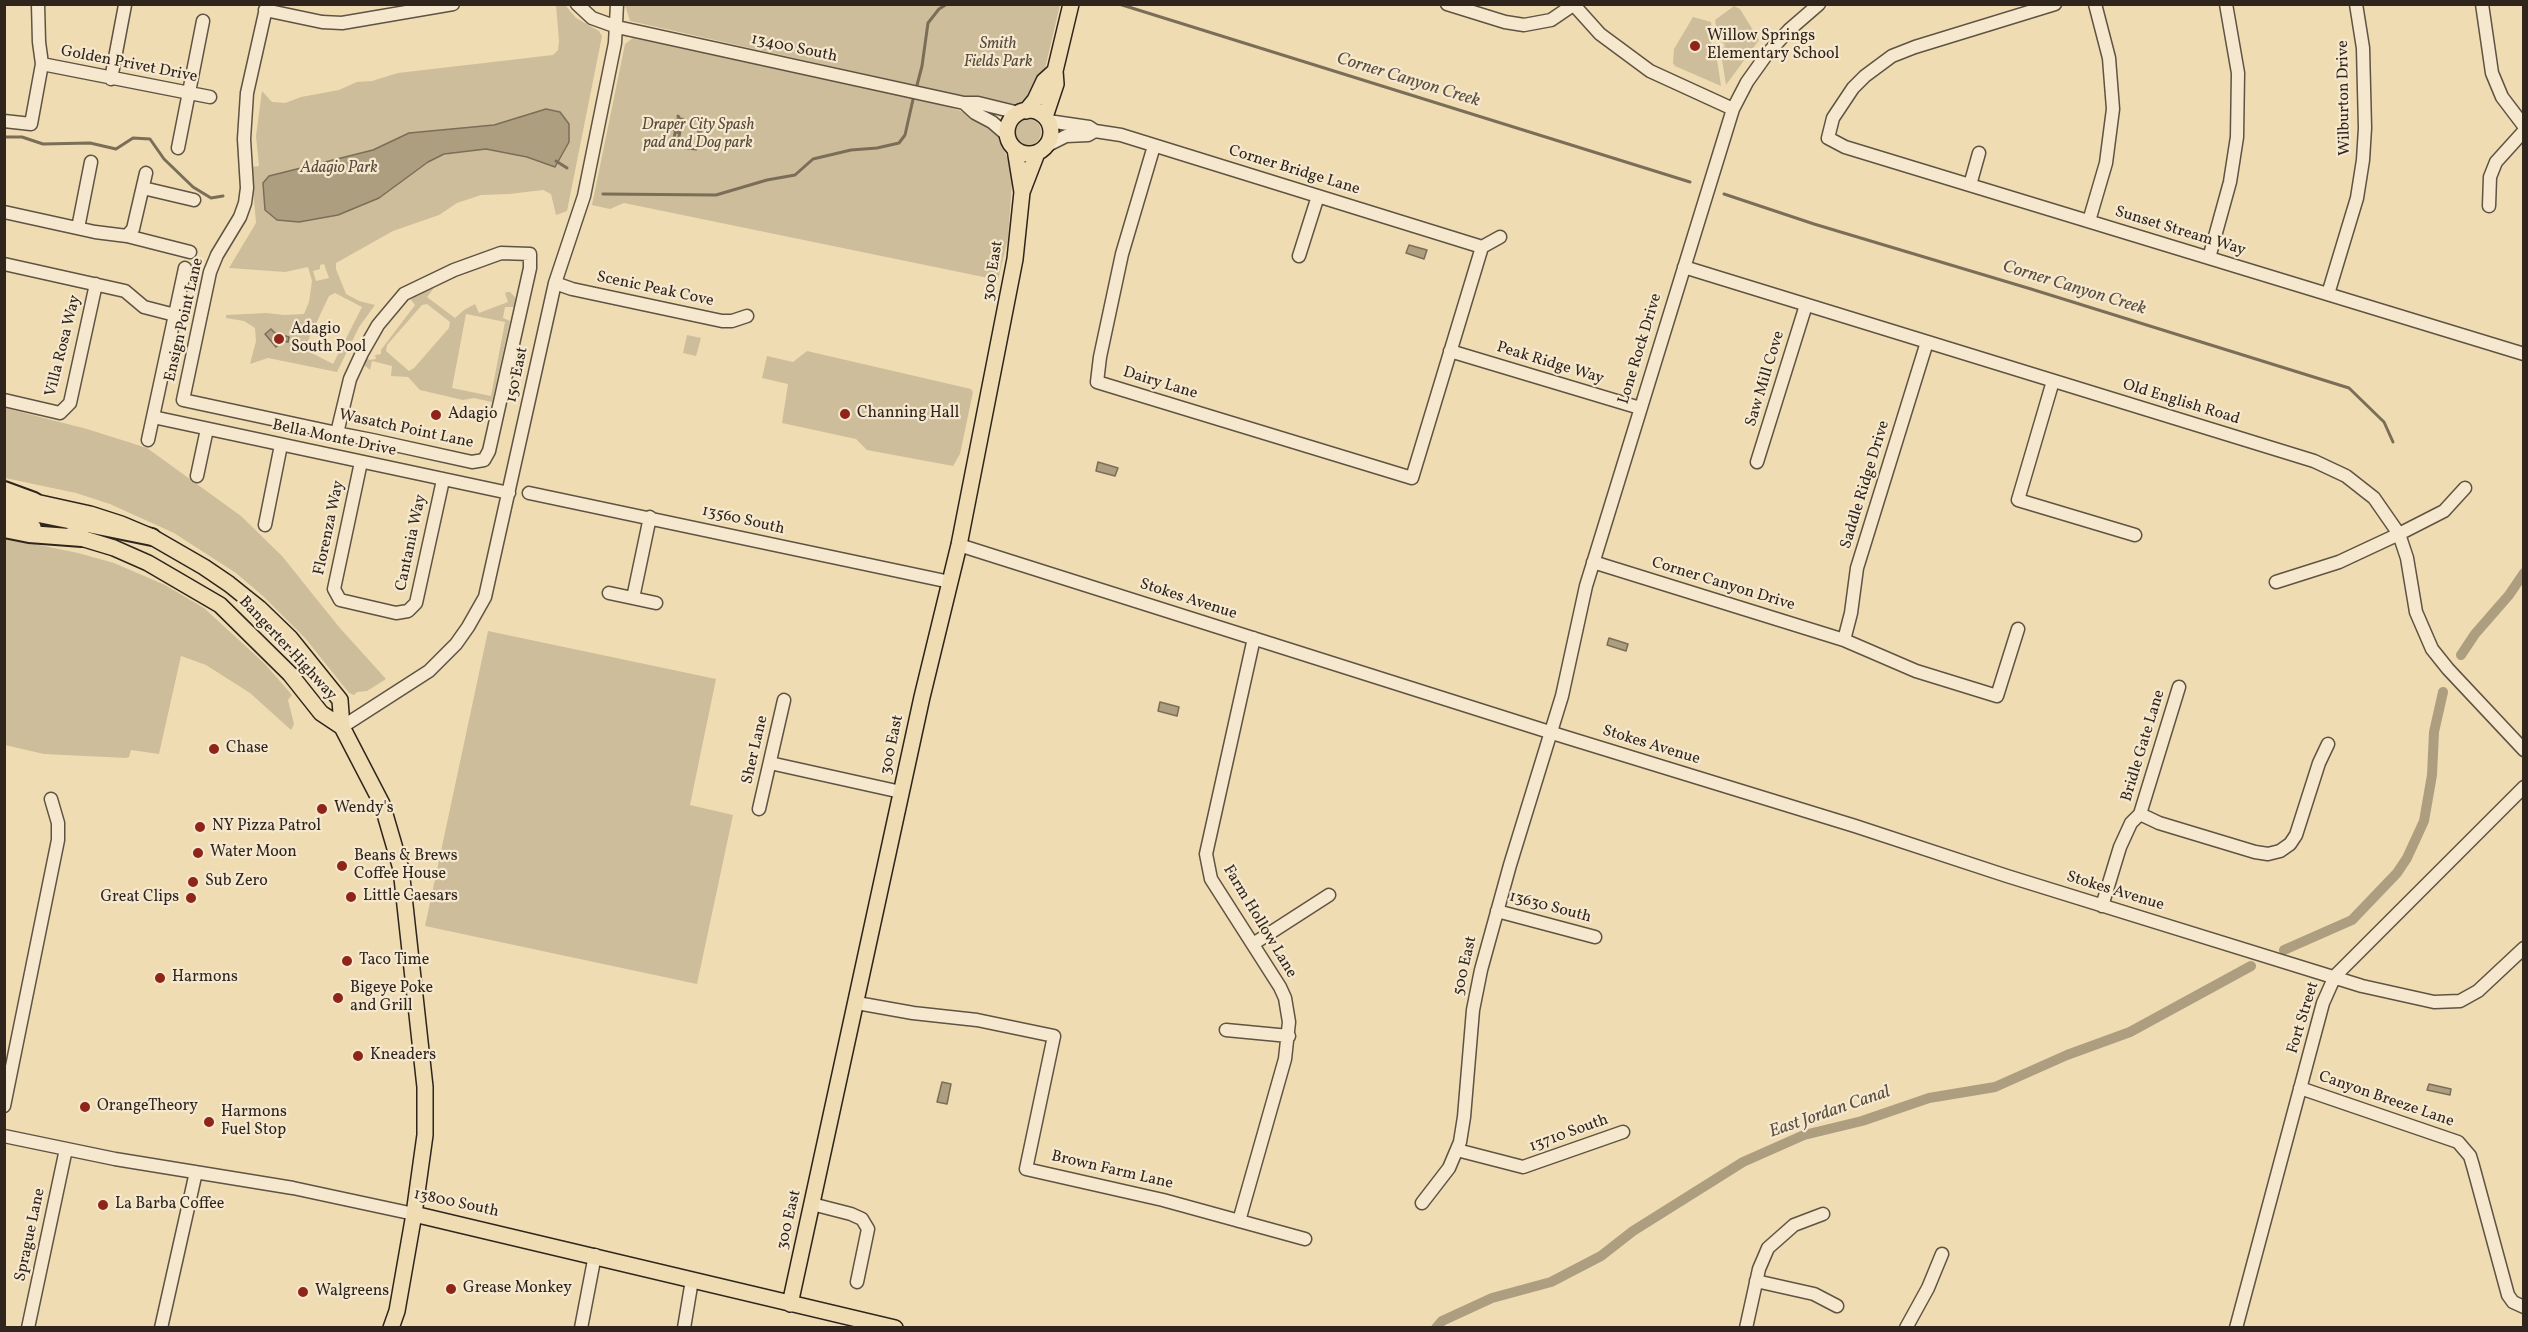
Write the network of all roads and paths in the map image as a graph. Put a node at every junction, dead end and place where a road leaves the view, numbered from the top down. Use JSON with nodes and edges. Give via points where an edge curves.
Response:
{"nodes":[{"id":1,"x":38,"y":4,"type":"edge"},
{"id":2,"x":453,"y":4,"type":"edge"},
{"id":3,"x":577,"y":4,"type":"edge"},
{"id":4,"x":616,"y":4,"type":"edge"},
{"id":5,"x":1071,"y":4,"type":"edge"},
{"id":6,"x":1448,"y":4,"type":"edge"},
{"id":7,"x":1819,"y":4,"type":"edge"},
{"id":8,"x":2055,"y":4,"type":"edge"},
{"id":9,"x":2095,"y":4,"type":"edge"},
{"id":10,"x":2226,"y":4,"type":"edge"},
{"id":11,"x":2356,"y":4,"type":"edge"},
{"id":12,"x":2482,"y":4,"type":"edge"},
{"id":13,"x":125,"y":5,"type":"edge"},
{"id":14,"x":1573,"y":5,"type":"edge"},
{"id":15,"x":266,"y":7,"type":"edge"},
{"id":16,"x":203,"y":21,"type":"dead end"},
{"id":17,"x":617,"y":27,"type":"junction"},
{"id":18,"x":42,"y":64,"type":"junction"},
{"id":19,"x":1054,"y":70,"type":"junction"},
{"id":20,"x":111,"y":79,"type":"junction"},
{"id":21,"x":188,"y":93,"type":"junction"},
{"id":22,"x":210,"y":97,"type":"dead end"},
{"id":23,"x":964,"y":104,"type":"junction"},
{"id":24,"x":1733,"y":109,"type":"junction"},
{"id":25,"x":1022,"y":112,"type":"junction"},
{"id":26,"x":1046,"y":119,"type":"junction"},
{"id":27,"x":4,"y":121,"type":"edge"},
{"id":28,"x":2523,"y":126,"type":"edge"},
{"id":29,"x":1095,"y":131,"type":"junction"},
{"id":30,"x":2523,"y":131,"type":"edge"},
{"id":31,"x":1011,"y":142,"type":"junction"},
{"id":32,"x":1154,"y":146,"type":"junction"},
{"id":33,"x":178,"y":148,"type":"dead end"},
{"id":34,"x":1042,"y":149,"type":"junction"},
{"id":35,"x":1979,"y":153,"type":"dead end"},
{"id":36,"x":91,"y":162,"type":"dead end"},
{"id":37,"x":147,"y":173,"type":"dead end"},
{"id":38,"x":1970,"y":185,"type":"junction"},
{"id":39,"x":143,"y":188,"type":"junction"},
{"id":40,"x":1022,"y":192,"type":"junction"},
{"id":41,"x":1318,"y":196,"type":"junction"},
{"id":42,"x":194,"y":200,"type":"dead end"},
{"id":43,"x":2489,"y":206,"type":"dead end"},
{"id":44,"x":4,"y":212,"type":"edge"},
{"id":45,"x":2089,"y":221,"type":"junction"},
{"id":46,"x":78,"y":228,"type":"junction"},
{"id":47,"x":127,"y":236,"type":"junction"},
{"id":48,"x":1500,"y":237,"type":"dead end"},
{"id":49,"x":1482,"y":247,"type":"junction"},
{"id":50,"x":190,"y":252,"type":"dead end"},
{"id":51,"x":1299,"y":256,"type":"dead end"},
{"id":52,"x":2209,"y":258,"type":"junction"},
{"id":53,"x":4,"y":264,"type":"edge"},
{"id":54,"x":1684,"y":267,"type":"junction"},
{"id":55,"x":185,"y":268,"type":"dead end"},
{"id":56,"x":555,"y":283,"type":"junction"},
{"id":57,"x":96,"y":284,"type":"junction"},
{"id":58,"x":2328,"y":294,"type":"junction"},
{"id":59,"x":1806,"y":305,"type":"junction"},
{"id":60,"x":175,"y":315,"type":"junction"},
{"id":61,"x":747,"y":316,"type":"dead end"},
{"id":62,"x":1927,"y":342,"type":"junction"},
{"id":63,"x":1450,"y":351,"type":"junction"},
{"id":64,"x":2523,"y":354,"type":"edge"},
{"id":65,"x":2054,"y":381,"type":"junction"},
{"id":66,"x":4,"y":400,"type":"edge"},
{"id":67,"x":183,"y":400,"type":"joint"},
{"id":68,"x":1641,"y":408,"type":"junction"},
{"id":69,"x":153,"y":417,"type":"junction"},
{"id":70,"x":207,"y":429,"type":"junction"},
{"id":71,"x":338,"y":433,"type":"junction"},
{"id":72,"x":148,"y":440,"type":"dead end"},
{"id":73,"x":281,"y":445,"type":"junction"},
{"id":74,"x":361,"y":462,"type":"junction"},
{"id":75,"x":1757,"y":462,"type":"dead end"},
{"id":76,"x":197,"y":476,"type":"dead end"},
{"id":77,"x":443,"y":480,"type":"junction"},
{"id":78,"x":2465,"y":488,"type":"dead end"},
{"id":79,"x":4,"y":490,"type":"edge"},
{"id":80,"x":509,"y":493,"type":"junction"},
{"id":81,"x":529,"y":493,"type":"dead end"},
{"id":82,"x":4,"y":495,"type":"edge"},
{"id":83,"x":34,"y":501,"type":"junction"},
{"id":84,"x":4,"y":507,"type":"edge"},
{"id":85,"x":650,"y":517,"type":"junction"},
{"id":86,"x":4,"y":521,"type":"edge"},
{"id":87,"x":265,"y":525,"type":"dead end"},
{"id":88,"x":4,"y":529,"type":"edge"},
{"id":89,"x":2399,"y":534,"type":"junction"},
{"id":90,"x":2135,"y":536,"type":"dead end"},
{"id":91,"x":152,"y":537,"type":"junction"},
{"id":92,"x":82,"y":538,"type":"junction"},
{"id":93,"x":959,"y":544,"type":"junction"},
{"id":94,"x":1593,"y":562,"type":"junction"},
{"id":95,"x":950,"y":582,"type":"junction"},
{"id":96,"x":2276,"y":582,"type":"dead end"},
{"id":97,"x":609,"y":593,"type":"dead end"},
{"id":98,"x":633,"y":598,"type":"junction"},
{"id":99,"x":340,"y":600,"type":"joint"},
{"id":100,"x":656,"y":603,"type":"dead end"},
{"id":101,"x":2018,"y":629,"type":"dead end"},
{"id":102,"x":1254,"y":638,"type":"junction"},
{"id":103,"x":1844,"y":640,"type":"junction"},
{"id":104,"x":2180,"y":687,"type":"dead end"},
{"id":105,"x":784,"y":700,"type":"dead end"},
{"id":106,"x":342,"y":727,"type":"junction"},
{"id":107,"x":1550,"y":732,"type":"junction"},
{"id":108,"x":2328,"y":744,"type":"dead end"},
{"id":109,"x":2523,"y":750,"type":"edge"},
{"id":110,"x":770,"y":763,"type":"junction"},
{"id":111,"x":2523,"y":787,"type":"edge"},
{"id":112,"x":901,"y":792,"type":"junction"},
{"id":113,"x":51,"y":800,"type":"dead end"},
{"id":114,"x":759,"y":808,"type":"dead end"},
{"id":115,"x":2140,"y":814,"type":"junction"},
{"id":116,"x":1329,"y":895,"type":"dead end"},
{"id":117,"x":2102,"y":906,"type":"junction"},
{"id":118,"x":1497,"y":911,"type":"junction"},
{"id":119,"x":1595,"y":937,"type":"dead end"},
{"id":120,"x":1254,"y":944,"type":"junction"},
{"id":121,"x":2523,"y":948,"type":"edge"},
{"id":122,"x":2335,"y":976,"type":"junction"},
{"id":123,"x":857,"y":1003,"type":"junction"},
{"id":124,"x":1226,"y":1030,"type":"dead end"},
{"id":125,"x":1289,"y":1036,"type":"junction"},
{"id":126,"x":2300,"y":1088,"type":"junction"},
{"id":127,"x":4,"y":1106,"type":"edge"},
{"id":128,"x":1623,"y":1132,"type":"dead end"},
{"id":129,"x":4,"y":1136,"type":"edge"},
{"id":130,"x":66,"y":1149,"type":"junction"},
{"id":131,"x":1457,"y":1150,"type":"junction"},
{"id":132,"x":196,"y":1172,"type":"junction"},
{"id":133,"x":1422,"y":1203,"type":"dead end"},
{"id":134,"x":812,"y":1204,"type":"junction"},
{"id":135,"x":414,"y":1214,"type":"junction"},
{"id":136,"x":1823,"y":1214,"type":"dead end"},
{"id":137,"x":1239,"y":1221,"type":"junction"},
{"id":138,"x":1305,"y":1239,"type":"dead end"},
{"id":139,"x":1942,"y":1254,"type":"dead end"},
{"id":140,"x":595,"y":1255,"type":"junction"},
{"id":141,"x":692,"y":1280,"type":"junction"},
{"id":142,"x":1756,"y":1281,"type":"junction"},
{"id":143,"x":857,"y":1282,"type":"dead end"},
{"id":144,"x":790,"y":1304,"type":"junction"},
{"id":145,"x":1837,"y":1306,"type":"dead end"},
{"id":146,"x":2523,"y":1308,"type":"edge"},
{"id":147,"x":28,"y":1328,"type":"edge"},
{"id":148,"x":161,"y":1328,"type":"edge"},
{"id":149,"x":391,"y":1328,"type":"edge"},
{"id":150,"x":581,"y":1328,"type":"edge"},
{"id":151,"x":684,"y":1328,"type":"edge"},
{"id":152,"x":895,"y":1328,"type":"edge"},
{"id":153,"x":1746,"y":1328,"type":"edge"},
{"id":154,"x":1906,"y":1328,"type":"edge"},
{"id":155,"x":2236,"y":1328,"type":"edge"}],
"edges":[{"from":1,"to":18,"type":"street"},
{"from":2,"to":15,"type":"street","via":[[342,23],[322,22]]},
{"from":3,"to":17,"type":"street","name":"13400 South","via":[[592,18]]},
{"from":4,"to":17,"type":"street","name":"150 East"},
{"from":5,"to":19,"type":"main road"},
{"from":6,"to":14,"type":"street","via":[[1524,25],[1551,20]]},
{"from":7,"to":24,"type":"street","name":"Lone Rock Drive","via":[[1767,54]]},
{"from":8,"to":38,"type":"street","name":"Sunset Stream Way","via":[[1892,56],[1865,75],[1833,118],[1828,138],[1845,147]]},
{"from":9,"to":45,"type":"street","via":[[2109,58],[2113,110],[2106,163]]},
{"from":10,"to":52,"type":"street","via":[[2238,73],[2237,137],[2230,182]]},
{"from":11,"to":58,"type":"street","name":"Wilburton Drive","via":[[2363,58],[2362,160],[2357,198]]},
{"from":12,"to":28,"type":"street","via":[[2492,73],[2502,97]]},
{"from":13,"to":20,"type":"street"},
{"from":14,"to":24,"type":"street","via":[[1600,34],[1632,59]]},
{"from":15,"to":67,"type":"street","name":"Ensign Point Lane","via":[[247,93],[245,203],[210,272]]},
{"from":16,"to":21,"type":"street"},
{"from":17,"to":23,"type":"street","name":"13400 South"},
{"from":17,"to":56,"type":"street","name":"150 East","via":[[584,196]]},
{"from":18,"to":20,"type":"street","name":"Golden Privet Drive"},
{"from":18,"to":27,"type":"street","via":[[31,124]]},
{"from":19,"to":25,"type":"main road","via":[[1035,100]]},
{"from":19,"to":26,"type":"main road","via":[[1056,84]]},
{"from":20,"to":21,"type":"street","name":"Golden Privet Drive"},
{"from":21,"to":22,"type":"street","name":"Golden Privet Drive"},
{"from":21,"to":33,"type":"street"},
{"from":23,"to":25,"type":"street","name":"13400 South"},
{"from":23,"to":31,"type":"street","name":"13400 South","via":[[992,122]]},
{"from":24,"to":54,"type":"street","name":"Lone Rock Drive"},
{"from":25,"to":26,"type":"main road","via":[[1036,112]]},
{"from":25,"to":31,"type":"main road","via":[[1010,122]]},
{"from":26,"to":29,"type":"street","name":"Corner Bridge Lane"},
{"from":26,"to":34,"type":"main road","via":[[1051,134]]},
{"from":29,"to":32,"type":"street","name":"Corner Bridge Lane"},
{"from":29,"to":34,"type":"street","name":"Corner Bridge Lane","via":[[1088,135],[1066,135]]},
{"from":30,"to":43,"type":"street","via":[[2496,162],[2490,177]]},
{"from":31,"to":34,"type":"main road","via":[[1025,154]]},
{"from":31,"to":40,"type":"main road","name":"300 East"},
{"from":32,"to":41,"type":"street","name":"Corner Bridge Lane"},
{"from":32,"to":63,"type":"street","name":"Dairy Lane","via":[[1122,254],[1097,382],[1412,478]]},
{"from":34,"to":40,"type":"main road","name":"300 East"},
{"from":35,"to":38,"type":"street"},
{"from":36,"to":46,"type":"street"},
{"from":37,"to":39,"type":"street"},
{"from":38,"to":45,"type":"street","name":"Sunset Stream Way"},
{"from":39,"to":42,"type":"street"},
{"from":39,"to":47,"type":"street","via":[[133,229]]},
{"from":40,"to":93,"type":"main road","name":"300 East","via":[[1015,259]]},
{"from":41,"to":49,"type":"street","name":"Corner Bridge Lane"},
{"from":41,"to":51,"type":"street"},
{"from":44,"to":46,"type":"street"},
{"from":45,"to":52,"type":"street","name":"Sunset Stream Way"},
{"from":46,"to":47,"type":"street"},
{"from":47,"to":50,"type":"street"},
{"from":48,"to":49,"type":"street"},
{"from":49,"to":63,"type":"street"},
{"from":52,"to":58,"type":"street","name":"Sunset Stream Way"},
{"from":53,"to":57,"type":"street"},
{"from":54,"to":59,"type":"street","name":"Old English Road"},
{"from":54,"to":68,"type":"street","name":"Lone Rock Drive"},
{"from":55,"to":60,"type":"street"},
{"from":56,"to":61,"type":"street","name":"Scenic Peak Cove","via":[[722,321]]},
{"from":56,"to":80,"type":"street","name":"150 East"},
{"from":57,"to":60,"type":"street","via":[[125,291],[144,307]]},
{"from":57,"to":66,"type":"street","name":"Villa Rosa Way","via":[[70,404],[60,413]]},
{"from":58,"to":64,"type":"street","name":"Sunset Stream Way"},
{"from":59,"to":62,"type":"street","name":"Old English Road"},
{"from":59,"to":75,"type":"street","name":"Saw Mill Cove"},
{"from":60,"to":69,"type":"street"},
{"from":62,"to":65,"type":"street","name":"Old English Road"},
{"from":62,"to":103,"type":"street","name":"Saddle Ridge Drive","via":[[1857,568]]},
{"from":63,"to":68,"type":"street","name":"Peak Ridge Way"},
{"from":65,"to":89,"type":"street","name":"Old English Road","via":[[2336,470],[2374,498]]},
{"from":65,"to":90,"type":"street","via":[[2018,500]]},
{"from":67,"to":71,"type":"street","name":"Wasatch Point Lane"},
{"from":68,"to":94,"type":"street","name":"Lone Rock Drive"},
{"from":69,"to":70,"type":"street","name":"Bella Monte Drive"},
{"from":69,"to":72,"type":"street"},
{"from":70,"to":73,"type":"street","name":"Bella Monte Drive"},
{"from":70,"to":76,"type":"street"},
{"from":71,"to":71,"type":"street","name":"Wasatch Point Lane","via":[[472,462],[484,460],[531,254],[501,253],[404,294],[362,353],[350,379]]},
{"from":73,"to":74,"type":"street","name":"Bella Monte Drive"},
{"from":73,"to":87,"type":"street"},
{"from":74,"to":77,"type":"street","name":"Bella Monte Drive"},
{"from":74,"to":99,"type":"street","name":"Florenza Way","via":[[334,589]]},
{"from":77,"to":80,"type":"street","name":"Bella Monte Drive"},
{"from":77,"to":99,"type":"street","name":"Cantania Way","via":[[416,603],[408,611],[396,614]]},
{"from":78,"to":89,"type":"street","via":[[2444,511]]},
{"from":79,"to":83,"type":"highway"},
{"from":80,"to":106,"type":"street","name":"150 East","via":[[489,584],[468,627],[429,671]]},
{"from":81,"to":85,"type":"street","name":"13560 South"},
{"from":82,"to":83,"type":"main road","name":"Bangerter Highway"},
{"from":83,"to":91,"type":"main road","name":"Bangerter Highway","via":[[102,517]]},
{"from":84,"to":91,"type":"highway"},
{"from":85,"to":95,"type":"street","name":"13560 South"},
{"from":85,"to":98,"type":"street"},
{"from":86,"to":92,"type":"main road","name":"Bangerter Highway"},
{"from":88,"to":92,"type":"highway"},
{"from":89,"to":96,"type":"street","via":[[2350,557]]},
{"from":89,"to":109,"type":"street","name":"Old English Road","via":[[2408,558],[2416,612],[2432,649]]},
{"from":91,"to":106,"type":"main road","name":"Bangerter Highway","via":[[229,584],[282,631],[340,700]]},
{"from":92,"to":106,"type":"main road","name":"Bangerter Highway","via":[[148,562],[220,605],[290,674],[321,714]]},
{"from":93,"to":95,"type":"main road","name":"300 East"},
{"from":93,"to":102,"type":"street","name":"Stokes Avenue"},
{"from":94,"to":103,"type":"street","name":"Corner Canyon Drive"},
{"from":94,"to":107,"type":"street","name":"Lone Rock Drive"},
{"from":95,"to":112,"type":"main road","name":"300 East"},
{"from":97,"to":98,"type":"street"},
{"from":98,"to":100,"type":"street"},
{"from":101,"to":103,"type":"street","name":"Corner Canyon Drive","via":[[1997,696],[1916,671]]},
{"from":102,"to":107,"type":"street","name":"Stokes Avenue"},
{"from":102,"to":120,"type":"street","name":"Farm Hollow Lane","via":[[1206,854],[1211,879]]},
{"from":104,"to":115,"type":"street","name":"Bridle Gate Lane"},
{"from":105,"to":110,"type":"street","name":"Sher Lane"},
{"from":106,"to":135,"type":"main road","name":"Bangerter Highway","via":[[382,804],[400,868],[425,1087],[425,1135]]},
{"from":107,"to":117,"type":"street","name":"Stokes Avenue"},
{"from":107,"to":118,"type":"street","name":"500 East"},
{"from":108,"to":115,"type":"street","via":[[2298,830],[2290,844],[2280,851],[2255,852]]},
{"from":110,"to":112,"type":"street"},
{"from":110,"to":114,"type":"street","name":"Sher Lane"},
{"from":111,"to":122,"type":"street","name":"Fort Street"},
{"from":112,"to":123,"type":"main road","name":"300 East"},
{"from":113,"to":127,"type":"street","via":[[58,840]]},
{"from":115,"to":117,"type":"street","name":"Bridle Gate Lane","via":[[2131,823],[2120,847]]},
{"from":116,"to":120,"type":"street"},
{"from":117,"to":122,"type":"street","name":"Stokes Avenue"},
{"from":118,"to":119,"type":"street","name":"13630 South"},
{"from":118,"to":131,"type":"street","name":"500 East","via":[[1473,1010],[1463,1125]]},
{"from":120,"to":125,"type":"street","name":"Farm Hollow Lane","via":[[1285,998]]},
{"from":121,"to":122,"type":"street","name":"Stokes Avenue","via":[[2473,995],[2454,1002],[2434,1002]]},
{"from":122,"to":126,"type":"street","name":"Fort Street","via":[[2323,1003]]},
{"from":123,"to":134,"type":"main road","name":"300 East"},
{"from":123,"to":137,"type":"street","name":"Brown Farm Lane","via":[[977,1020],[1054,1036],[1026,1168]]},
{"from":124,"to":125,"type":"street"},
{"from":125,"to":137,"type":"street","name":"Farm Hollow Lane"},
{"from":126,"to":146,"type":"street","name":"Canyon Breeze Lane","via":[[2458,1142],[2470,1156],[2508,1295]]},
{"from":126,"to":155,"type":"street","name":"Fort Street"},
{"from":128,"to":131,"type":"street","name":"13710 South","via":[[1523,1167]]},
{"from":129,"to":130,"type":"street","name":"13800 South"},
{"from":130,"to":132,"type":"street","name":"13800 South"},
{"from":130,"to":147,"type":"street","name":"Sprague Lane"},
{"from":131,"to":133,"type":"street","name":"500 East","via":[[1444,1177]]},
{"from":132,"to":135,"type":"street","name":"13800 South"},
{"from":132,"to":148,"type":"street"},
{"from":134,"to":143,"type":"street","via":[[862,1219],[868,1229]]},
{"from":134,"to":144,"type":"main road","name":"300 East"},
{"from":135,"to":140,"type":"main road","name":"13800 South"},
{"from":135,"to":149,"type":"main road","name":"Bangerter Highway"},
{"from":136,"to":142,"type":"street","via":[[1794,1225],[1775,1239],[1763,1258]]},
{"from":137,"to":138,"type":"street","name":"Brown Farm Lane"},
{"from":139,"to":154,"type":"street"},
{"from":140,"to":141,"type":"main road","name":"13800 South"},
{"from":140,"to":150,"type":"street"},
{"from":141,"to":144,"type":"main road","name":"13800 South"},
{"from":141,"to":151,"type":"street"},
{"from":142,"to":145,"type":"street","via":[[1814,1294]]},
{"from":142,"to":153,"type":"street"},
{"from":144,"to":152,"type":"main road","name":"13800 South"}]}
